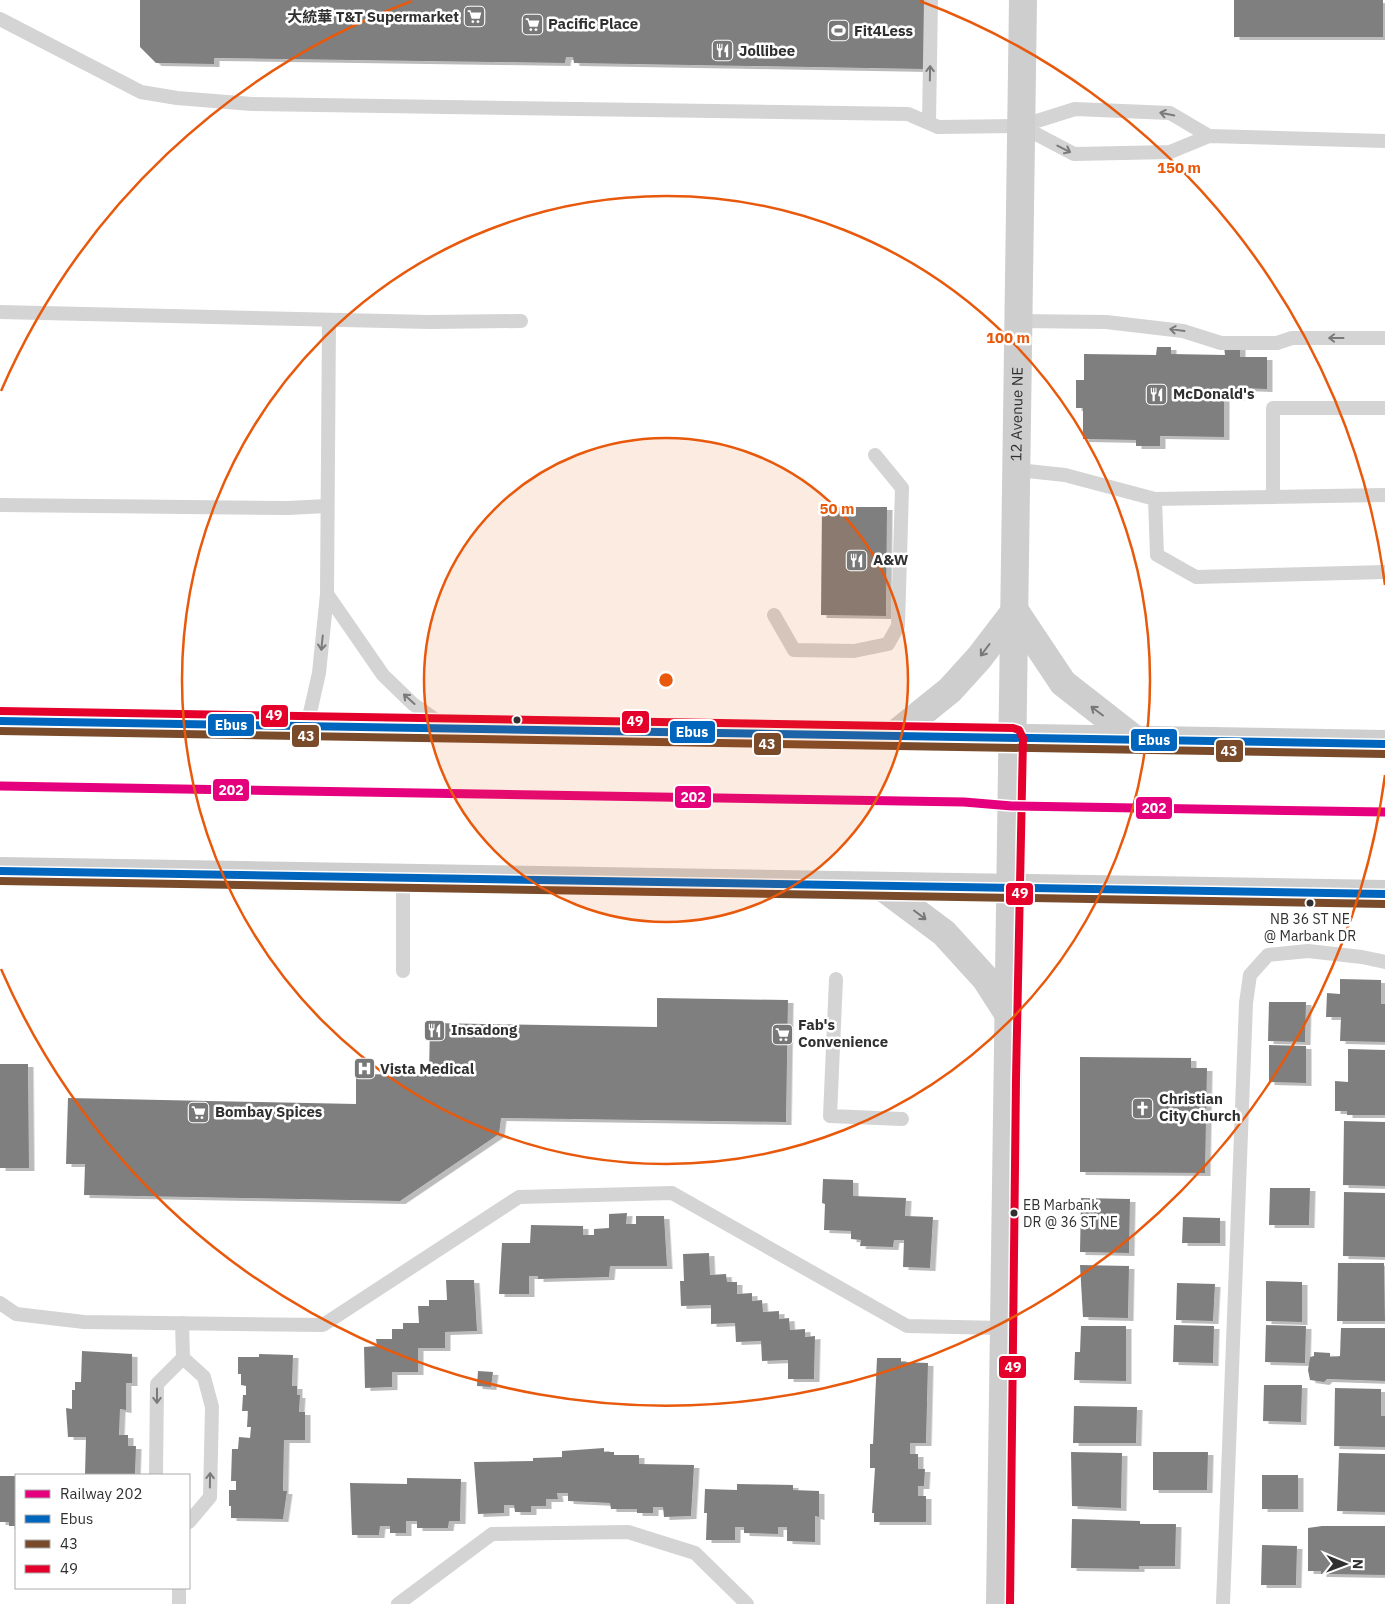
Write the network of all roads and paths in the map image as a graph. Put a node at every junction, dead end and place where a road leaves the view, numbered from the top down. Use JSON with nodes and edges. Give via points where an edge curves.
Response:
{"nodes":[{"id":1,"x":931,"y":0,"type":"edge"},
{"id":2,"x":1023,"y":0,"type":"edge"},
{"id":3,"x":0,"y":19,"type":"edge"},
{"id":4,"x":929,"y":122,"type":"junction"},
{"id":5,"x":1021,"y":126,"type":"junction"},
{"id":6,"x":1209,"y":136,"type":"junction"},
{"id":7,"x":1385,"y":141,"type":"edge"},
{"id":8,"x":0,"y":312,"type":"edge"},
{"id":9,"x":329,"y":320,"type":"junction"},
{"id":10,"x":521,"y":321,"type":"dead end"},
{"id":11,"x":1019,"y":321,"type":"junction"},
{"id":12,"x":1385,"y":338,"type":"edge"},
{"id":13,"x":1385,"y":408,"type":"edge"},
{"id":14,"x":875,"y":455,"type":"dead end"},
{"id":15,"x":1018,"y":470,"type":"junction"},
{"id":16,"x":1385,"y":494,"type":"edge"},
{"id":17,"x":1274,"y":496,"type":"junction"},
{"id":18,"x":1154,"y":499,"type":"junction"},
{"id":19,"x":0,"y":505,"type":"edge"},
{"id":20,"x":328,"y":506,"type":"junction"},
{"id":21,"x":1385,"y":572,"type":"edge"},
{"id":22,"x":327,"y":594,"type":"junction"},
{"id":23,"x":1015,"y":611,"type":"junction"},
{"id":24,"x":774,"y":615,"type":"dead end"},
{"id":25,"x":0,"y":721,"type":"edge"},
{"id":26,"x":307,"y":726,"type":"junction"},
{"id":27,"x":447,"y":728,"type":"junction"},
{"id":28,"x":893,"y":736,"type":"junction"},
{"id":29,"x":1013,"y":738,"type":"junction"},
{"id":30,"x":1136,"y":740,"type":"junction"},
{"id":31,"x":1385,"y":744,"type":"edge"},
{"id":32,"x":0,"y":871,"type":"edge"},
{"id":33,"x":403,"y":878,"type":"junction"},
{"id":34,"x":882,"y":886,"type":"junction"},
{"id":35,"x":1010,"y":888,"type":"junction"},
{"id":36,"x":1385,"y":894,"type":"edge"},
{"id":37,"x":1385,"y":962,"type":"edge"},
{"id":38,"x":403,"y":971,"type":"dead end"},
{"id":39,"x":836,"y":980,"type":"dead end"},
{"id":40,"x":1007,"y":1012,"type":"junction"},
{"id":41,"x":902,"y":1119,"type":"dead end"},
{"id":42,"x":0,"y":1303,"type":"edge"},
{"id":43,"x":182,"y":1323,"type":"junction"},
{"id":44,"x":1003,"y":1328,"type":"junction"},
{"id":45,"x":183,"y":1358,"type":"junction"},
{"id":46,"x":156,"y":1474,"type":"edge"},
{"id":47,"x":190,"y":1521,"type":"edge"},
{"id":48,"x":180,"y":1589,"type":"edge"},
{"id":49,"x":179,"y":1604,"type":"edge"},
{"id":50,"x":398,"y":1604,"type":"edge"},
{"id":51,"x":748,"y":1604,"type":"edge"},
{"id":52,"x":1000,"y":1604,"type":"edge"},
{"id":53,"x":1223,"y":1604,"type":"edge"}],
"edges":[{"from":4,"to":1,"type":"lane","one_way":true},
{"from":2,"to":5,"type":"main road","name":"12 Avenue NE"},
{"from":3,"to":4,"type":"lane","via":[[141,92],[177,98],[262,105],[908,114]]},
{"from":4,"to":5,"type":"lane","via":[[938,127]]},
{"from":6,"to":5,"type":"lane","one_way":true,"via":[[1170,113],[1075,109]]},
{"from":5,"to":6,"type":"lane","one_way":true,"via":[[1074,154],[1170,152]]},
{"from":5,"to":11,"type":"main road","name":"12 Avenue NE"},
{"from":6,"to":7,"type":"lane"},
{"from":8,"to":9,"type":"lane"},
{"from":9,"to":10,"type":"lane"},
{"from":9,"to":20,"type":"lane"},
{"from":12,"to":11,"type":"lane","one_way":true,"via":[[1292,338],[1277,343],[1221,343],[1183,330],[1116,323]]},
{"from":11,"to":15,"type":"main road","name":"12 Avenue NE"},
{"from":13,"to":17,"type":"lane","via":[[1273,408]]},
{"from":14,"to":24,"type":"lane","via":[[902,488],[898,626],[888,644],[854,651],[794,650]]},
{"from":15,"to":18,"type":"lane","via":[[1065,475]]},
{"from":15,"to":23,"type":"main road","name":"12 Avenue NE"},
{"from":16,"to":17,"type":"lane"},
{"from":17,"to":18,"type":"lane"},
{"from":18,"to":21,"type":"lane","via":[[1157,555],[1196,577]]},
{"from":19,"to":20,"type":"lane"},
{"from":20,"to":22,"type":"lane"},
{"from":22,"to":26,"type":"lane","one_way":true,"via":[[319,674]]},
{"from":27,"to":22,"type":"lane","one_way":true,"via":[[413,704],[383,675]]},
{"from":23,"to":28,"type":"main road","one_way":true,"via":[[950,690]]},
{"from":23,"to":29,"type":"main road","name":"12 Avenue NE"},
{"from":30,"to":23,"type":"main road","one_way":true,"via":[[1063,683]]},
{"from":25,"to":26,"type":"main road"},
{"from":26,"to":27,"type":"main road"},
{"from":27,"to":28,"type":"main road"},
{"from":28,"to":29,"type":"main road"},
{"from":29,"to":30,"type":"main road"},
{"from":29,"to":35,"type":"main road","name":"12 Avenue NE"},
{"from":30,"to":31,"type":"main road"},
{"from":32,"to":33,"type":"main road"},
{"from":33,"to":34,"type":"main road"},
{"from":33,"to":38,"type":"lane"},
{"from":34,"to":35,"type":"main road"},
{"from":34,"to":40,"type":"main road","one_way":true,"via":[[944,933],[985,978]]},
{"from":35,"to":36,"type":"main road"},
{"from":35,"to":40,"type":"main road","name":"12 Avenue NE"},
{"from":37,"to":53,"type":"lane","via":[[1308,951],[1268,956],[1250,974]]},
{"from":39,"to":41,"type":"lane","via":[[830,1116]]},
{"from":40,"to":44,"type":"main road","name":"12 Avenue NE"},
{"from":42,"to":43,"type":"lane","via":[[16,1314],[84,1322]]},
{"from":43,"to":44,"type":"lane","via":[[323,1325],[519,1197],[672,1193],[907,1326]]},
{"from":43,"to":45,"type":"lane"},
{"from":44,"to":52,"type":"main road","name":"12 Avenue NE"},
{"from":45,"to":46,"type":"lane","one_way":true,"via":[[157,1384]]},
{"from":47,"to":45,"type":"lane","one_way":true,"via":[[210,1497],[212,1407],[204,1377]]},
{"from":48,"to":49,"type":"lane"},
{"from":50,"to":51,"type":"lane","via":[[492,1534],[628,1532],[696,1553]]}]}
